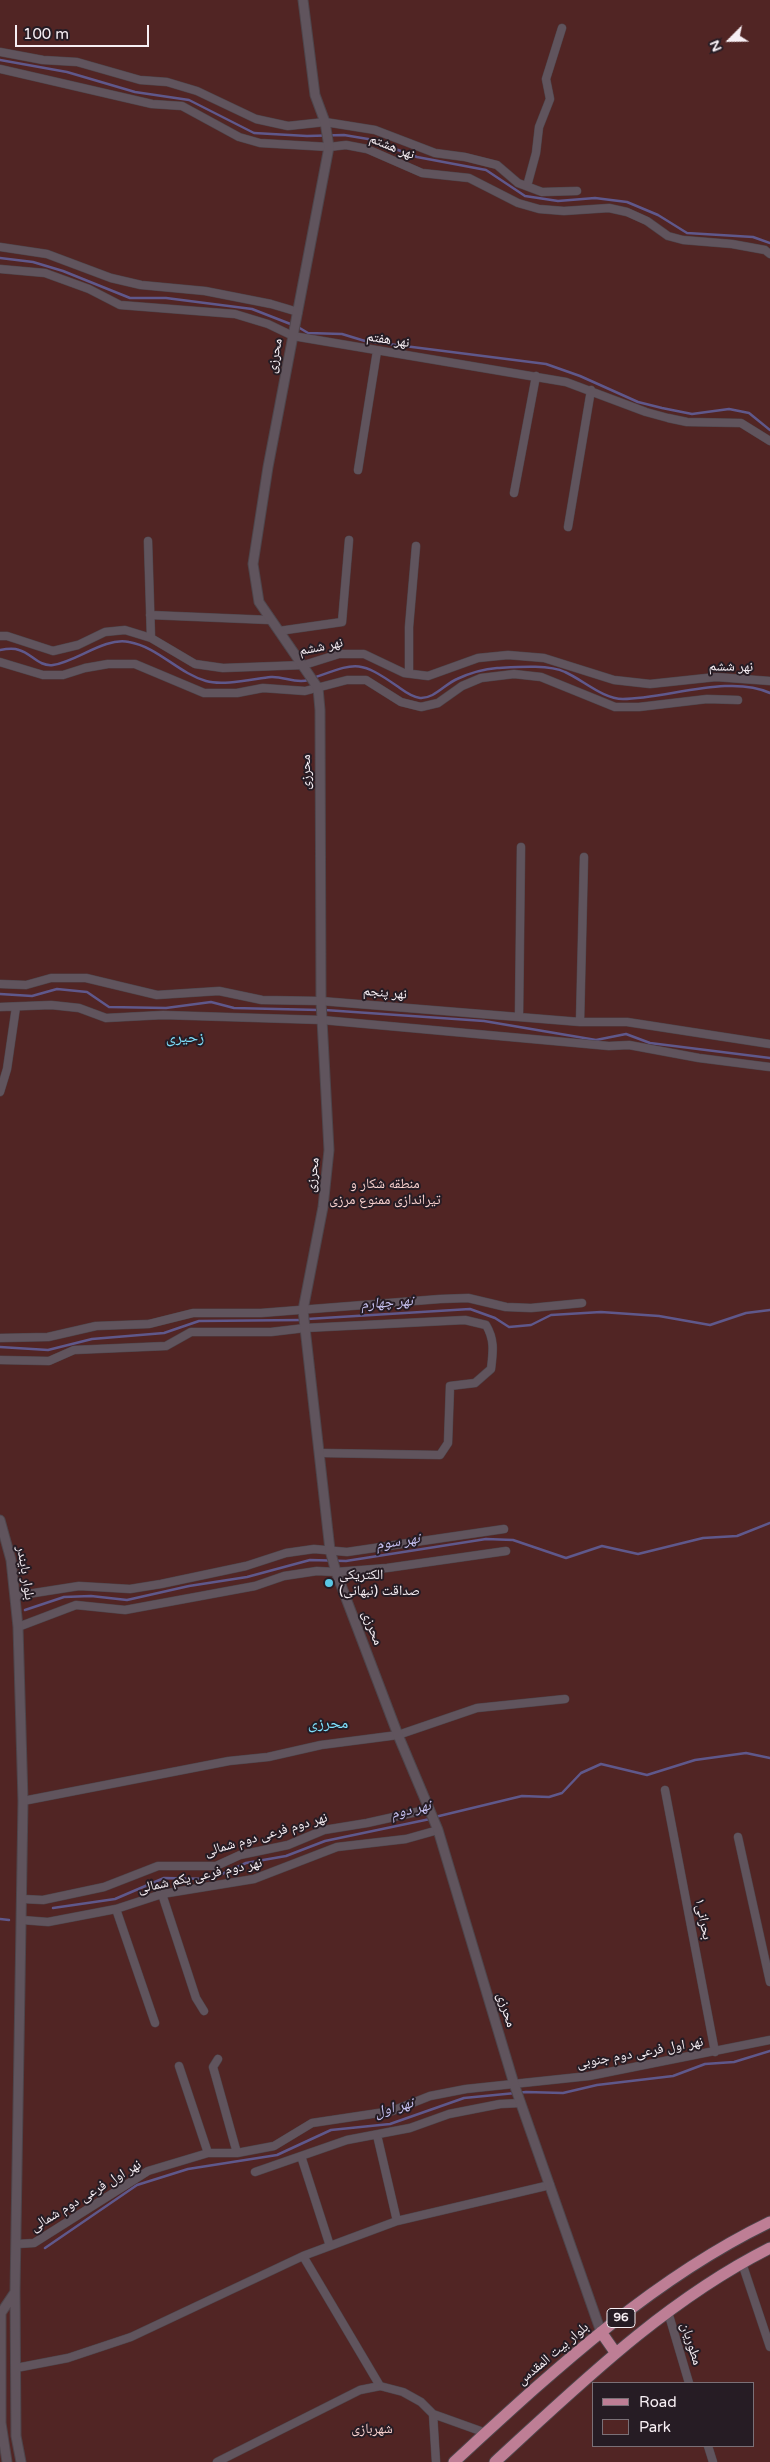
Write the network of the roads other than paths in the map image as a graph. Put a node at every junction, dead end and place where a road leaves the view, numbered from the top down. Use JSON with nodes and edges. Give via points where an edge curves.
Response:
{"nodes":[{"id":1,"x":303,"y":0,"type":"edge"},
{"id":2,"x":562,"y":28,"type":"dead end"},
{"id":3,"x":0,"y":52,"type":"edge"},
{"id":4,"x":0,"y":68,"type":"edge"},
{"id":5,"x":326,"y":125,"type":"junction"},
{"id":6,"x":329,"y":144,"type":"junction"},
{"id":7,"x":527,"y":186,"type":"junction"},
{"id":8,"x":577,"y":191,"type":"dead end"},
{"id":9,"x":0,"y":247,"type":"edge"},
{"id":10,"x":770,"y":254,"type":"edge"},
{"id":11,"x":0,"y":269,"type":"edge"},
{"id":12,"x":297,"y":316,"type":"junction"},
{"id":13,"x":293,"y":334,"type":"junction"},
{"id":14,"x":376,"y":351,"type":"junction"},
{"id":15,"x":536,"y":376,"type":"junction"},
{"id":16,"x":592,"y":390,"type":"junction"},
{"id":17,"x":770,"y":441,"type":"edge"},
{"id":18,"x":358,"y":470,"type":"dead end"},
{"id":19,"x":514,"y":494,"type":"dead end"},
{"id":20,"x":568,"y":528,"type":"dead end"},
{"id":21,"x":349,"y":540,"type":"dead end"},
{"id":22,"x":148,"y":541,"type":"dead end"},
{"id":23,"x":416,"y":546,"type":"dead end"},
{"id":24,"x":150,"y":615,"type":"junction"},
{"id":25,"x":270,"y":620,"type":"junction"},
{"id":26,"x":279,"y":631,"type":"junction"},
{"id":27,"x":0,"y":636,"type":"edge"},
{"id":28,"x":151,"y":638,"type":"junction"},
{"id":29,"x":0,"y":662,"type":"edge"},
{"id":30,"x":306,"y":668,"type":"junction"},
{"id":31,"x":409,"y":673,"type":"junction"},
{"id":32,"x":770,"y":681,"type":"edge"},
{"id":33,"x":316,"y":685,"type":"junction"},
{"id":34,"x":738,"y":700,"type":"dead end"},
{"id":35,"x":521,"y":847,"type":"dead end"},
{"id":36,"x":584,"y":857,"type":"dead end"},
{"id":37,"x":0,"y":984,"type":"edge"},
{"id":38,"x":321,"y":1002,"type":"junction"},
{"id":39,"x":0,"y":1007,"type":"edge"},
{"id":40,"x":16,"y":1007,"type":"junction"},
{"id":41,"x":519,"y":1016,"type":"junction"},
{"id":42,"x":322,"y":1018,"type":"junction"},
{"id":43,"x":580,"y":1022,"type":"junction"},
{"id":44,"x":770,"y":1044,"type":"edge"},
{"id":45,"x":770,"y":1067,"type":"edge"},
{"id":46,"x":0,"y":1092,"type":"edge"},
{"id":47,"x":582,"y":1303,"type":"dead end"},
{"id":48,"x":304,"y":1319,"type":"junction"},
{"id":49,"x":0,"y":1338,"type":"edge"},
{"id":50,"x":0,"y":1360,"type":"edge"},
{"id":51,"x":321,"y":1453,"type":"junction"},
{"id":52,"x":0,"y":1520,"type":"edge"},
{"id":53,"x":504,"y":1529,"type":"dead end"},
{"id":54,"x":506,"y":1551,"type":"dead end"},
{"id":55,"x":331,"y":1553,"type":"junction"},
{"id":56,"x":335,"y":1569,"type":"junction"},
{"id":57,"x":16,"y":1596,"type":"junction"},
{"id":58,"x":18,"y":1627,"type":"junction"},
{"id":59,"x":565,"y":1699,"type":"dead end"},
{"id":60,"x":398,"y":1735,"type":"junction"},
{"id":61,"x":666,"y":1790,"type":"dead end"},
{"id":62,"x":23,"y":1801,"type":"junction"},
{"id":63,"x":431,"y":1811,"type":"junction"},
{"id":64,"x":437,"y":1827,"type":"junction"},
{"id":65,"x":738,"y":1837,"type":"dead end"},
{"id":66,"x":162,"y":1894,"type":"junction"},
{"id":67,"x":22,"y":1899,"type":"junction"},
{"id":68,"x":116,"y":1909,"type":"junction"},
{"id":69,"x":22,"y":1920,"type":"junction"},
{"id":70,"x":770,"y":1982,"type":"edge"},
{"id":71,"x":204,"y":2011,"type":"dead end"},
{"id":72,"x":155,"y":2023,"type":"dead end"},
{"id":73,"x":770,"y":2040,"type":"edge"},
{"id":74,"x":715,"y":2052,"type":"junction"},
{"id":75,"x":218,"y":2059,"type":"dead end"},
{"id":76,"x":179,"y":2066,"type":"dead end"},
{"id":77,"x":515,"y":2086,"type":"junction"},
{"id":78,"x":520,"y":2100,"type":"junction"},
{"id":79,"x":377,"y":2135,"type":"junction"},
{"id":80,"x":208,"y":2153,"type":"junction"},
{"id":81,"x":237,"y":2153,"type":"junction"},
{"id":82,"x":301,"y":2156,"type":"junction"},
{"id":83,"x":256,"y":2172,"type":"dead end"},
{"id":84,"x":550,"y":2185,"type":"junction"},
{"id":85,"x":397,"y":2221,"type":"junction"},
{"id":86,"x":770,"y":2222,"type":"edge"},
{"id":87,"x":17,"y":2244,"type":"junction"},
{"id":88,"x":330,"y":2246,"type":"junction"},
{"id":89,"x":770,"y":2248,"type":"edge"},
{"id":90,"x":303,"y":2256,"type":"junction"},
{"id":91,"x":742,"y":2263,"type":"junction"},
{"id":92,"x":15,"y":2291,"type":"junction"},
{"id":93,"x":668,"y":2312,"type":"junction"},
{"id":94,"x":601,"y":2332,"type":"junction"},
{"id":95,"x":770,"y":2347,"type":"edge"},
{"id":96,"x":615,"y":2352,"type":"junction"},
{"id":97,"x":16,"y":2368,"type":"junction"},
{"id":98,"x":689,"y":2382,"type":"edge"},
{"id":99,"x":380,"y":2386,"type":"junction"},
{"id":100,"x":433,"y":2414,"type":"junction"},
{"id":101,"x":486,"y":2433,"type":"junction"},
{"id":102,"x":708,"y":2447,"type":"edge"},
{"id":103,"x":498,"y":2461,"type":"edge"},
{"id":104,"x":7,"y":2462,"type":"edge"},
{"id":105,"x":22,"y":2462,"type":"edge"},
{"id":106,"x":217,"y":2462,"type":"edge"},
{"id":107,"x":436,"y":2462,"type":"edge"},
{"id":108,"x":454,"y":2462,"type":"edge"},
{"id":109,"x":713,"y":2462,"type":"edge"}],
"edges":[{"from":1,"to":5,"type":"street","name":"محرزی","via":[[315,95]]},
{"from":2,"to":7,"type":"street","via":[[546,80],[550,99],[539,127]]},
{"from":3,"to":5,"type":"street","via":[[77,62],[140,80],[167,82],[197,91],[256,119],[288,126]]},
{"from":4,"to":6,"type":"street","name":"نهر هشتم","via":[[152,104],[182,106],[239,137],[260,143]]},
{"from":5,"to":6,"type":"street","name":"محرزی"},
{"from":5,"to":7,"type":"street","via":[[375,130],[435,153],[497,165],[518,183]]},
{"from":6,"to":10,"type":"street","name":"نهر هشتم","via":[[367,149],[422,173],[469,178],[518,203],[539,209],[609,208],[640,218],[668,236],[732,244],[765,250]]},
{"from":6,"to":12,"type":"street","name":"محرزی"},
{"from":7,"to":8,"type":"street","via":[[542,192]]},
{"from":9,"to":12,"type":"street","via":[[46,254],[140,285],[214,293],[271,304]]},
{"from":11,"to":13,"type":"street","name":"نهر هفتم","via":[[45,273],[120,305],[235,314]]},
{"from":12,"to":13,"type":"street","name":"محرزی"},
{"from":13,"to":14,"type":"street","name":"نهر هفتم"},
{"from":13,"to":25,"type":"street","name":"محرزی","via":[[268,466],[254,564],[259,602]]},
{"from":14,"to":15,"type":"street","name":"نهر هفتم"},
{"from":14,"to":18,"type":"street"},
{"from":15,"to":16,"type":"street","name":"نهر هفتم"},
{"from":15,"to":19,"type":"street"},
{"from":16,"to":17,"type":"street","name":"نهر هفتم","via":[[646,412],[687,422],[741,423]]},
{"from":16,"to":20,"type":"street"},
{"from":21,"to":26,"type":"street","via":[[342,622]]},
{"from":22,"to":24,"type":"street"},
{"from":23,"to":31,"type":"street","via":[[409,627]]},
{"from":24,"to":25,"type":"street"},
{"from":24,"to":28,"type":"street"},
{"from":25,"to":26,"type":"street","name":"محرزی"},
{"from":26,"to":30,"type":"street","name":"محرزی"},
{"from":27,"to":28,"type":"street","name":"نهر ششم","via":[[53,651],[78,645],[105,632],[125,630]]},
{"from":28,"to":30,"type":"street","name":"نهر ششم","via":[[195,664],[223,668]]},
{"from":29,"to":33,"type":"street","via":[[43,675],[63,675],[108,664],[135,664],[204,693],[237,693],[263,688],[305,691]]},
{"from":30,"to":31,"type":"street","name":"نهر ششم","via":[[340,654],[364,654]]},
{"from":30,"to":33,"type":"street","name":"محرزی"},
{"from":31,"to":32,"type":"street","name":"نهر ششم","via":[[428,676],[478,658],[508,655],[544,658],[614,680],[650,684],[716,677]]},
{"from":33,"to":34,"type":"street","via":[[366,680],[401,702],[421,707],[438,702],[481,678],[514,674],[542,677],[615,707],[706,699]]},
{"from":33,"to":38,"type":"street","name":"محرزی","via":[[320,710]]},
{"from":35,"to":41,"type":"street"},
{"from":36,"to":43,"type":"street"},
{"from":37,"to":38,"type":"street","name":"نهر پنجم","via":[[26,985],[51,978],[86,978],[157,996],[219,991],[262,1000]]},
{"from":38,"to":41,"type":"street","name":"نهر پنجم"},
{"from":38,"to":42,"type":"street","name":"محرزی"},
{"from":39,"to":40,"type":"street"},
{"from":40,"to":42,"type":"street","via":[[51,1005],[79,1008],[106,1018],[163,1015]]},
{"from":40,"to":46,"type":"street","via":[[7,1069]]},
{"from":41,"to":43,"type":"street","name":"نهر پنجم"},
{"from":42,"to":45,"type":"street","via":[[609,1046],[629,1044],[699,1058]]},
{"from":42,"to":48,"type":"street","name":"محرزی","via":[[330,1150]]},
{"from":43,"to":44,"type":"street","name":"نهر پنجم","via":[[627,1022]]},
{"from":47,"to":48,"type":"street","via":[[531,1308],[506,1307],[468,1298],[440,1299]]},
{"from":48,"to":49,"type":"street","via":[[261,1313],[193,1313],[149,1324],[96,1326],[48,1336]]},
{"from":48,"to":50,"type":"street","via":[[271,1332],[191,1332],[166,1346],[74,1350],[49,1361]]},
{"from":48,"to":51,"type":"street","name":"محرزی"},
{"from":48,"to":51,"type":"street","via":[[464,1320],[486,1325],[494,1345],[491,1369],[475,1383],[450,1386],[448,1443],[440,1455]]},
{"from":51,"to":55,"type":"street","name":"محرزی"},
{"from":52,"to":57,"type":"street","name":"بلوار بایندر","via":[[11,1560]]},
{"from":53,"to":55,"type":"street"},
{"from":54,"to":56,"type":"street","via":[[387,1568]]},
{"from":55,"to":56,"type":"street","name":"محرزی"},
{"from":55,"to":57,"type":"street","via":[[314,1549],[286,1553],[246,1566],[161,1584],[130,1588],[79,1586]]},
{"from":56,"to":58,"type":"street","via":[[284,1576],[255,1586],[125,1610],[76,1605]]},
{"from":56,"to":60,"type":"street","name":"محرزی"},
{"from":57,"to":58,"type":"street","name":"بلوار بایندر"},
{"from":58,"to":62,"type":"street","name":"بلوار بایندر"},
{"from":59,"to":60,"type":"street","via":[[477,1708]]},
{"from":60,"to":62,"type":"street","via":[[321,1745],[268,1758],[229,1761]]},
{"from":60,"to":63,"type":"street","name":"محرزی"},
{"from":61,"to":74,"type":"street","name":"بحرانی۱"},
{"from":62,"to":67,"type":"street","name":"بلوار بایندر"},
{"from":63,"to":64,"type":"street","name":"محرزی"},
{"from":63,"to":67,"type":"street","name":"نهر دوم فرعی دوم شمالی","via":[[324,1830],[288,1845],[240,1855],[216,1866],[158,1866],[104,1887],[43,1900]]},
{"from":64,"to":66,"type":"street","name":"نهر دوم فرعی یکم شمالی","via":[[406,1839],[337,1847],[254,1879]]},
{"from":64,"to":77,"type":"street","name":"محرزی"},
{"from":65,"to":70,"type":"street"},
{"from":66,"to":68,"type":"street","name":"نهر دوم فرعی یکم شمالی"},
{"from":66,"to":71,"type":"street","via":[[196,1998]]},
{"from":67,"to":69,"type":"street","name":"بلوار بایندر"},
{"from":68,"to":69,"type":"street","name":"نهر دوم فرعی یکم شمالی","via":[[48,1922]]},
{"from":68,"to":72,"type":"street"},
{"from":69,"to":87,"type":"street","name":"بلوار بایندر"},
{"from":73,"to":74,"type":"street","name":"نهر اول فرعی دوم جنوبی"},
{"from":74,"to":77,"type":"street","name":"نهر اول فرعی دوم جنوبی","via":[[589,2076]]},
{"from":75,"to":81,"type":"street","via":[[213,2066]]},
{"from":76,"to":80,"type":"street"},
{"from":77,"to":78,"type":"street","name":"محرزی"},
{"from":77,"to":81,"type":"street","name":"نهر اول فرعی دوم شمالی","via":[[466,2088],[430,2096],[392,2111],[312,2123],[274,2146]]},
{"from":78,"to":79,"type":"street","via":[[449,2114],[410,2128]]},
{"from":78,"to":84,"type":"street","name":"محرزی"},
{"from":79,"to":82,"type":"street","via":[[347,2140]]},
{"from":79,"to":85,"type":"street"},
{"from":80,"to":81,"type":"street","name":"نهر اول فرعی دوم شمالی"},
{"from":80,"to":87,"type":"street","name":"نهر اول فرعی دوم شمالی","via":[[148,2171],[34,2243]]},
{"from":82,"to":83,"type":"street"},
{"from":82,"to":88,"type":"street"},
{"from":84,"to":85,"type":"street"},
{"from":84,"to":94,"type":"street","name":"محرزی"},
{"from":85,"to":88,"type":"street"},
{"from":86,"to":94,"type":"main road","name":"بلوار بیت المقدس","number":"96","via":[[708,2256]]},
{"from":87,"to":92,"type":"street","name":"بلوار بایندر"},
{"from":88,"to":90,"type":"street"},
{"from":89,"to":91,"type":"main road","number":"96"},
{"from":90,"to":97,"type":"street","via":[[130,2337],[68,2358]]},
{"from":90,"to":99,"type":"street"},
{"from":91,"to":93,"type":"main road","number":"96"},
{"from":91,"to":95,"type":"street"},
{"from":92,"to":97,"type":"street","name":"بلوار بایندر"},
{"from":92,"to":104,"type":"street","name":"بلوار بایندر","via":[[2,2313],[1,2423]]},
{"from":93,"to":96,"type":"main road","number":"96"},
{"from":93,"to":98,"type":"street","name":"مطوریان"},
{"from":94,"to":96,"type":"main road"},
{"from":94,"to":101,"type":"main road","name":"بلوار بیت المقدس","number":"96"},
{"from":96,"to":103,"type":"main road","number":"96"},
{"from":97,"to":105,"type":"street","name":"بلوار بایندر","via":[[16,2436]]},
{"from":99,"to":100,"type":"street","via":[[403,2392],[422,2402]]},
{"from":99,"to":106,"type":"street","via":[[360,2390]]},
{"from":100,"to":101,"type":"street"},
{"from":100,"to":107,"type":"street"},
{"from":101,"to":108,"type":"main road","number":"96"},
{"from":102,"to":109,"type":"street"}]}
